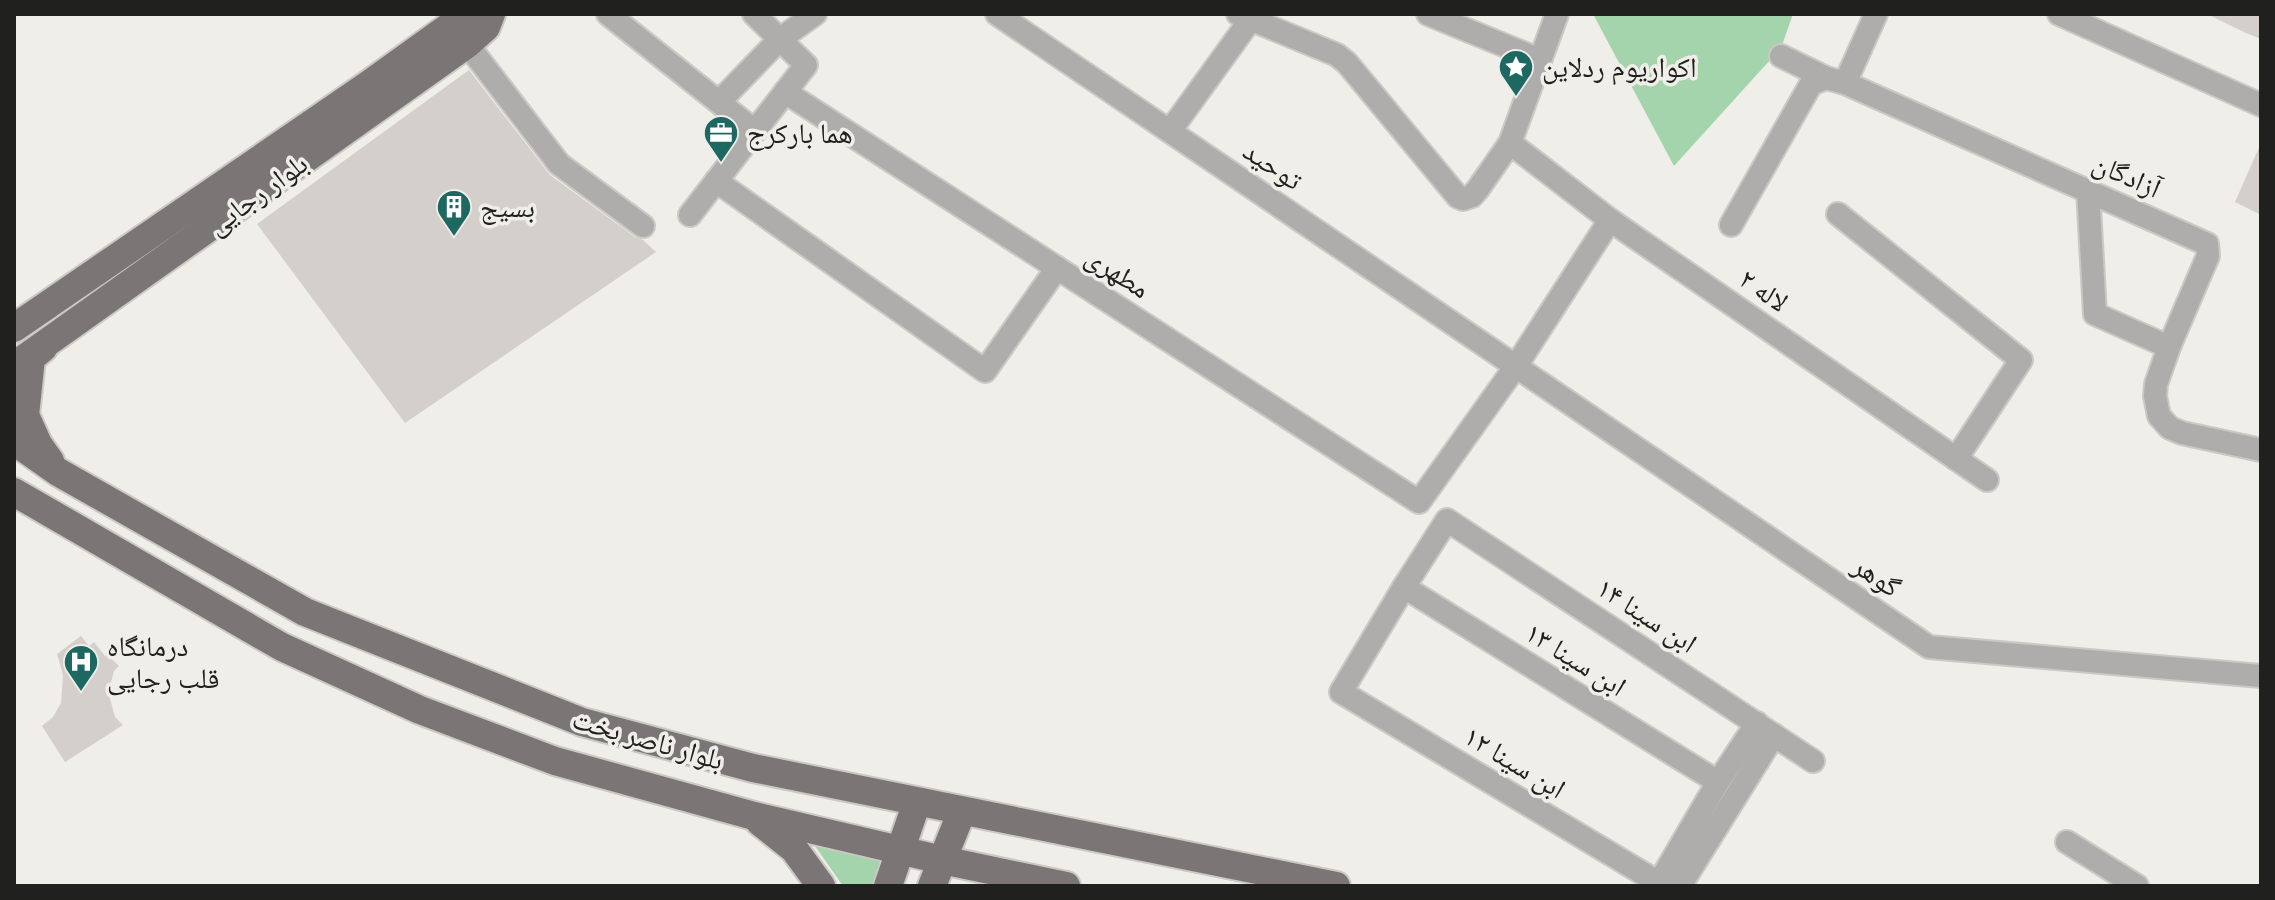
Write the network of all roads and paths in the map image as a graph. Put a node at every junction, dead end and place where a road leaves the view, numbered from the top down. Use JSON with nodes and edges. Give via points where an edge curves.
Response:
{"nodes":[{"id":1,"x":467,"y":14,"type":"edge"},
{"id":2,"x":491,"y":14,"type":"edge"},
{"id":3,"x":608,"y":14,"type":"edge"},
{"id":4,"x":754,"y":14,"type":"edge"},
{"id":5,"x":815,"y":14,"type":"edge"},
{"id":6,"x":997,"y":14,"type":"edge"},
{"id":7,"x":1428,"y":14,"type":"edge"},
{"id":8,"x":1557,"y":14,"type":"edge"},
{"id":9,"x":1876,"y":14,"type":"edge"},
{"id":10,"x":2059,"y":14,"type":"edge"},
{"id":11,"x":1244,"y":17,"type":"edge"},
{"id":12,"x":780,"y":39,"type":"junction"},
{"id":13,"x":467,"y":44,"type":"junction"},
{"id":14,"x":1781,"y":56,"type":"dead end"},
{"id":15,"x":1540,"y":60,"type":"junction"},
{"id":16,"x":1828,"y":82,"type":"junction"},
{"id":17,"x":785,"y":92,"type":"junction"},
{"id":18,"x":719,"y":102,"type":"junction"},
{"id":19,"x":2261,"y":105,"type":"edge"},
{"id":20,"x":755,"y":131,"type":"junction"},
{"id":21,"x":1170,"y":131,"type":"junction"},
{"id":22,"x":1510,"y":143,"type":"junction"},
{"id":23,"x":716,"y":181,"type":"junction"},
{"id":24,"x":2088,"y":190,"type":"junction"},
{"id":25,"x":1838,"y":214,"type":"dead end"},
{"id":26,"x":690,"y":215,"type":"dead end"},
{"id":27,"x":1610,"y":220,"type":"junction"},
{"id":28,"x":1731,"y":225,"type":"dead end"},
{"id":29,"x":643,"y":226,"type":"dead end"},
{"id":30,"x":1057,"y":268,"type":"junction"},
{"id":31,"x":14,"y":328,"type":"edge"},
{"id":32,"x":48,"y":344,"type":"junction"},
{"id":33,"x":2169,"y":347,"type":"junction"},
{"id":34,"x":14,"y":366,"type":"edge"},
{"id":35,"x":1516,"y":366,"type":"junction"},
{"id":36,"x":14,"y":441,"type":"edge"},
{"id":37,"x":2261,"y":450,"type":"edge"},
{"id":38,"x":1956,"y":459,"type":"junction"},
{"id":39,"x":58,"y":472,"type":"junction"},
{"id":40,"x":1987,"y":480,"type":"dead end"},
{"id":41,"x":18,"y":497,"type":"edge"},
{"id":42,"x":1404,"y":587,"type":"junction"},
{"id":43,"x":2261,"y":676,"type":"edge"},
{"id":44,"x":1766,"y":729,"type":"junction"},
{"id":45,"x":1813,"y":761,"type":"dead end"},
{"id":46,"x":1718,"y":782,"type":"junction"},
{"id":47,"x":917,"y":802,"type":"junction"},
{"id":48,"x":962,"y":811,"type":"junction"},
{"id":49,"x":754,"y":816,"type":"junction"},
{"id":50,"x":2067,"y":842,"type":"dead end"},
{"id":51,"x":900,"y":851,"type":"junction"},
{"id":52,"x":937,"y":873,"type":"edge"},
{"id":53,"x":1665,"y":885,"type":"edge"},
{"id":54,"x":821,"y":886,"type":"edge"},
{"id":55,"x":888,"y":886,"type":"edge"},
{"id":56,"x":1066,"y":886,"type":"edge"},
{"id":57,"x":1336,"y":886,"type":"edge"},
{"id":58,"x":2137,"y":886,"type":"edge"}],
"edges":[{"from":1,"to":31,"type":"main road","name":"بلوار رجایی"},
{"from":2,"to":13,"type":"main road","name":"بلوار رجایی","via":[[486,27]]},
{"from":3,"to":18,"type":"street"},
{"from":4,"to":12,"type":"street"},
{"from":5,"to":12,"type":"street"},
{"from":6,"to":21,"type":"street","name":"توحید"},
{"from":7,"to":15,"type":"street"},
{"from":8,"to":15,"type":"street"},
{"from":9,"to":16,"type":"street"},
{"from":10,"to":19,"type":"street"},
{"from":11,"to":21,"type":"street"},
{"from":11,"to":22,"type":"street","via":[[1347,63],[1458,197],[1472,196]]},
{"from":12,"to":17,"type":"street","via":[[806,65]]},
{"from":12,"to":18,"type":"street"},
{"from":13,"to":29,"type":"street","via":[[559,164]]},
{"from":13,"to":32,"type":"main road","name":"بلوار رجایی"},
{"from":14,"to":16,"type":"street","name":"آزادگان"},
{"from":15,"to":22,"type":"street"},
{"from":16,"to":24,"type":"street","name":"آزادگان"},
{"from":16,"to":28,"type":"street"},
{"from":17,"to":20,"type":"street"},
{"from":17,"to":30,"type":"street","name":"مطهری"},
{"from":18,"to":20,"type":"street"},
{"from":20,"to":23,"type":"street"},
{"from":21,"to":35,"type":"street","name":"توحید"},
{"from":22,"to":27,"type":"street","name":"لاله ۲"},
{"from":23,"to":26,"type":"street"},
{"from":23,"to":30,"type":"street","via":[[985,371]]},
{"from":24,"to":33,"type":"street","via":[[2095,314]]},
{"from":24,"to":33,"type":"street","name":"آزادگان","via":[[2208,247]]},
{"from":25,"to":38,"type":"street","via":[[2021,360]]},
{"from":27,"to":35,"type":"street"},
{"from":27,"to":38,"type":"street","name":"لاله ۲"},
{"from":30,"to":35,"type":"street","name":"مطهری","via":[[1419,502]]},
{"from":32,"to":34,"type":"main road","name":"بلوار رجایی"},
{"from":32,"to":39,"type":"main road","via":[[31,358],[25,415]]},
{"from":33,"to":37,"type":"street","name":"آزادگان","via":[[2156,384],[2163,422],[2182,433]]},
{"from":35,"to":43,"type":"street","name":"گوهر","via":[[1929,647]]},
{"from":36,"to":39,"type":"main road","name":"بلوار ناصر بخت"},
{"from":38,"to":40,"type":"street","name":"لاله ۲"},
{"from":39,"to":47,"type":"main road","name":"بلوار ناصر بخت","via":[[305,612],[555,712],[753,768]]},
{"from":41,"to":49,"type":"main road","name":"بلوار ناصر بخت","via":[[282,647],[420,710],[555,761]]},
{"from":42,"to":44,"type":"street","name":"ابن سینا ۱۴","via":[[1447,520]]},
{"from":42,"to":46,"type":"street","name":"ابن سینا ۱۳"},
{"from":42,"to":53,"type":"street","name":"ابن سینا ۱۲","via":[[1341,692]]},
{"from":44,"to":45,"type":"street","name":"ابن سینا ۱۴"},
{"from":44,"to":46,"type":"street"},
{"from":44,"to":53,"type":"street"},
{"from":46,"to":53,"type":"street"},
{"from":47,"to":48,"type":"main road","name":"بلوار ناصر بخت"},
{"from":47,"to":51,"type":"main road"},
{"from":48,"to":52,"type":"main road"},
{"from":48,"to":57,"type":"main road","name":"بلوار ناصر بخت"},
{"from":49,"to":51,"type":"main road","name":"بلوار ناصر بخت"},
{"from":49,"to":54,"type":"main road","via":[[794,849]]},
{"from":50,"to":58,"type":"street"},
{"from":51,"to":52,"type":"main road","name":"بلوار ناصر بخت"},
{"from":51,"to":55,"type":"main road"},
{"from":52,"to":56,"type":"main road","name":"بلوار ناصر بخت"}]}
